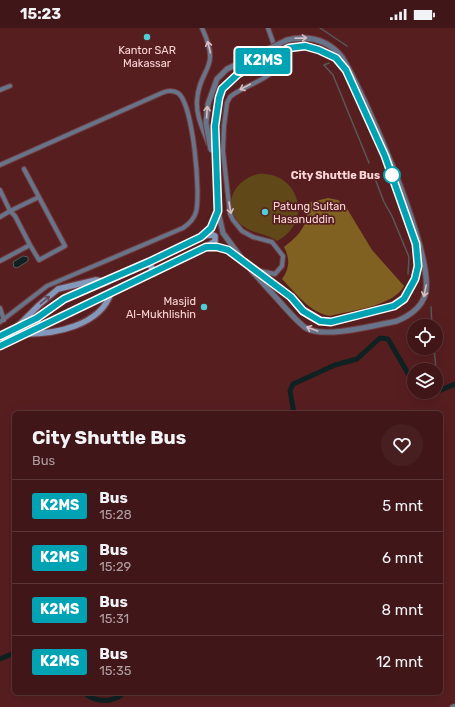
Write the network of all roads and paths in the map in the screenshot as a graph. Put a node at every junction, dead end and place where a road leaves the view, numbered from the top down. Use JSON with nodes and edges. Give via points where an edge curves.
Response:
{"nodes":[{"id":1,"x":202,"y":28,"type":"edge"},
{"id":2,"x":268,"y":28,"type":"edge"},
{"id":3,"x":277,"y":53,"type":"junction"},
{"id":4,"x":10,"y":86,"type":"dead end"},
{"id":5,"x":0,"y":90,"type":"edge"},
{"id":6,"x":211,"y":150,"type":"junction"},
{"id":7,"x":0,"y":165,"type":"edge"},
{"id":8,"x":24,"y":169,"type":"dead end"},
{"id":9,"x":217,"y":171,"type":"junction"},
{"id":10,"x":0,"y":190,"type":"edge"},
{"id":11,"x":39,"y":197,"type":"junction"},
{"id":12,"x":10,"y":211,"type":"junction"},
{"id":13,"x":218,"y":211,"type":"junction"},
{"id":14,"x":0,"y":217,"type":"edge"},
{"id":15,"x":201,"y":237,"type":"junction"},
{"id":16,"x":30,"y":244,"type":"junction"},
{"id":17,"x":206,"y":247,"type":"junction"},
{"id":18,"x":0,"y":261,"type":"edge"},
{"id":19,"x":149,"y":262,"type":"junction"},
{"id":20,"x":244,"y":262,"type":"junction"},
{"id":21,"x":254,"y":269,"type":"junction"},
{"id":22,"x":154,"y":273,"type":"junction"},
{"id":23,"x":106,"y":282,"type":"junction"},
{"id":24,"x":111,"y":293,"type":"junction"},
{"id":25,"x":64,"y":299,"type":"dead end"},
{"id":26,"x":58,"y":303,"type":"dead end"},
{"id":27,"x":0,"y":308,"type":"edge"},
{"id":28,"x":71,"y":313,"type":"dead end"},
{"id":29,"x":65,"y":316,"type":"dead end"},
{"id":30,"x":2,"y":321,"type":"edge"},
{"id":31,"x":17,"y":327,"type":"junction"},
{"id":32,"x":25,"y":334,"type":"junction"},
{"id":33,"x":0,"y":336,"type":"edge"},
{"id":34,"x":0,"y":346,"type":"edge"},
{"id":35,"x":455,"y":706,"type":"edge"},
{"id":36,"x":452,"y":707,"type":"edge"}],
"edges":[{"from":6,"to":1,"type":"street","one_way":true,"via":[[197,106],[211,54]]},
{"from":2,"to":3,"type":"street"},
{"from":3,"to":9,"type":"street","via":[[238,74],[222,89],[215,126]]},
{"from":3,"to":21,"type":"street","one_way":true,"via":[[279,63],[272,73],[230,97],[224,126],[223,151],[233,220],[246,234],[272,242],[283,256],[282,266],[275,274]]},
{"from":3,"to":21,"type":"street","via":[[305,46],[336,58],[346,70],[387,163],[416,244],[418,266],[409,291],[404,299],[394,306],[331,322],[312,318],[291,297]]},
{"from":4,"to":5,"type":"street"},
{"from":6,"to":9,"type":"street"},
{"from":6,"to":20,"type":"street","one_way":true,"bridge":true,"via":[[206,122],[208,104],[217,79],[227,69],[298,37],[312,38],[336,48],[388,153],[419,241],[425,266],[425,295],[416,310],[397,321],[334,332],[319,332],[306,328]]},
{"from":7,"to":30,"type":"street","via":[[171,91],[178,93],[183,99],[198,180],[196,214],[189,224],[47,286]]},
{"from":8,"to":11,"type":"street"},
{"from":9,"to":13,"type":"street"},
{"from":10,"to":12,"type":"street"},
{"from":11,"to":12,"type":"street"},
{"from":11,"to":16,"type":"street","via":[[65,246],[39,260]]},
{"from":12,"to":14,"type":"street"},
{"from":12,"to":16,"type":"street"},
{"from":13,"to":15,"type":"street","via":[[211,228]]},
{"from":13,"to":20,"type":"street","via":[[223,233]]},
{"from":15,"to":17,"type":"main road","via":[[211,234],[215,236],[215,241]]},
{"from":15,"to":19,"type":"main road"},
{"from":16,"to":18,"type":"street"},
{"from":17,"to":20,"type":"street","via":[[228,250]]},
{"from":17,"to":22,"type":"main road"},
{"from":19,"to":22,"type":"main road"},
{"from":19,"to":23,"type":"main road"},
{"from":20,"to":21,"type":"street"},
{"from":22,"to":24,"type":"main road"},
{"from":23,"to":25,"type":"main road"},
{"from":31,"to":23,"type":"main road","one_way":true,"via":[[58,289],[96,280]]},
{"from":24,"to":28,"type":"main road"},
{"from":24,"to":32,"type":"main road","via":[[107,304],[78,325],[50,333]]},
{"from":26,"to":31,"type":"main road","via":[[37,318]]},
{"from":27,"to":30,"type":"street"},
{"from":29,"to":32,"type":"main road"},
{"from":31,"to":33,"type":"main road"},
{"from":32,"to":34,"type":"main road"},
{"from":35,"to":36,"type":"street"}]}
